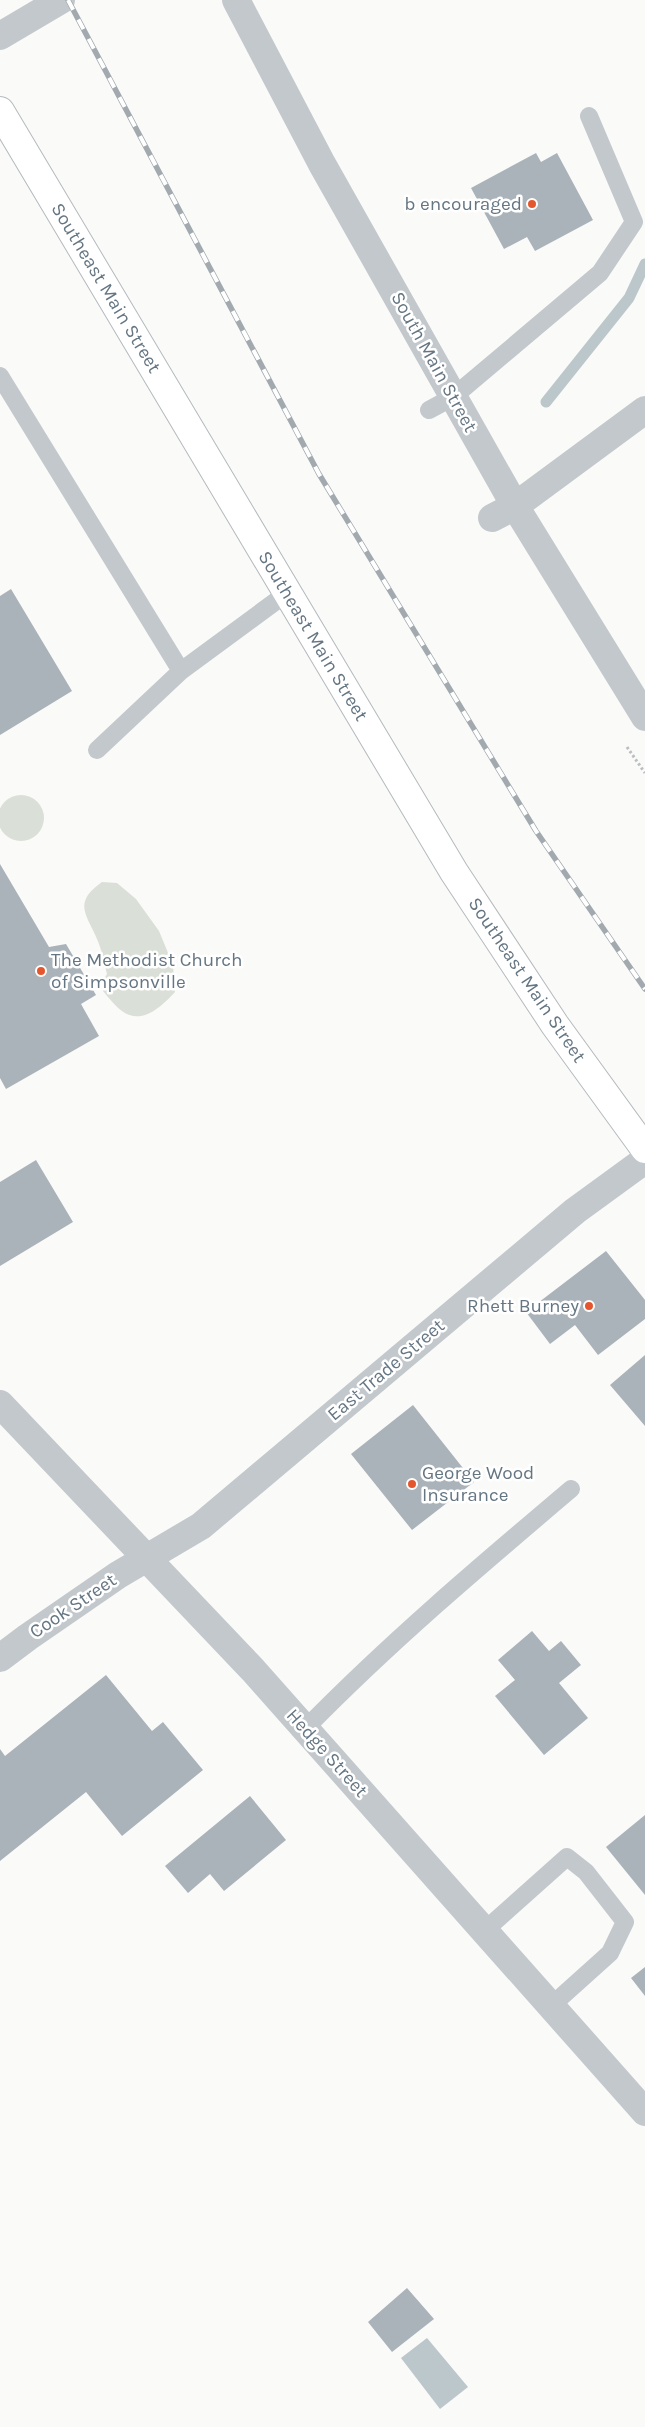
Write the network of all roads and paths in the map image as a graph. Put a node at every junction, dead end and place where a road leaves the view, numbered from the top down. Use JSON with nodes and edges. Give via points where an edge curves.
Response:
{"nodes":[{"id":1,"x":61,"y":0,"type":"edge"},
{"id":2,"x":236,"y":0,"type":"edge"},
{"id":3,"x":0,"y":36,"type":"edge"},
{"id":4,"x":0,"y":111,"type":"edge"},
{"id":5,"x":589,"y":116,"type":"dead end"},
{"id":6,"x":0,"y":376,"type":"edge"},
{"id":7,"x":454,"y":397,"type":"junction"},
{"id":8,"x":429,"y":410,"type":"dead end"},
{"id":9,"x":645,"y":410,"type":"edge"},
{"id":10,"x":504,"y":512,"type":"junction"},
{"id":11,"x":287,"y":593,"type":"junction"},
{"id":12,"x":181,"y":671,"type":"junction"},
{"id":13,"x":645,"y":717,"type":"edge"},
{"id":14,"x":97,"y":750,"type":"dead end"},
{"id":15,"x":645,"y":1149,"type":"edge"},
{"id":16,"x":645,"y":1160,"type":"edge"},
{"id":17,"x":0,"y":1404,"type":"edge"},
{"id":18,"x":571,"y":1489,"type":"dead end"},
{"id":19,"x":147,"y":1557,"type":"junction"},
{"id":20,"x":0,"y":1658,"type":"edge"},
{"id":21,"x":305,"y":1729,"type":"junction"},
{"id":22,"x":484,"y":1931,"type":"junction"},
{"id":23,"x":551,"y":2006,"type":"junction"},
{"id":24,"x":645,"y":2112,"type":"edge"}],
"edges":[{"from":1,"to":3,"type":"street"},
{"from":2,"to":7,"type":"street","name":"South Main Street","via":[[322,164]]},
{"from":4,"to":11,"type":"main road","name":"Southeast Main Street"},
{"from":5,"to":7,"type":"lane","via":[[634,222],[600,274]]},
{"from":6,"to":12,"type":"lane"},
{"from":7,"to":8,"type":"lane"},
{"from":7,"to":10,"type":"street","name":"South Main Street"},
{"from":9,"to":10,"type":"street"},
{"from":10,"to":13,"type":"street","name":"South Main Street"},
{"from":11,"to":12,"type":"lane"},
{"from":11,"to":15,"type":"main road","name":"Southeast Main Street","via":[[454,872],[554,1025]]},
{"from":12,"to":14,"type":"lane"},
{"from":16,"to":19,"type":"street","name":"East Trade Street","via":[[575,1211],[201,1526]]},
{"from":17,"to":19,"type":"street","name":"Hedge Street"},
{"from":18,"to":21,"type":"lane","via":[[365,1668]]},
{"from":19,"to":20,"type":"street","name":"Cook Street"},
{"from":19,"to":21,"type":"street","name":"Hedge Street"},
{"from":21,"to":22,"type":"street","name":"Hedge Street"},
{"from":22,"to":23,"type":"street","name":"Hedge Street"},
{"from":22,"to":23,"type":"lane","via":[[568,1857],[586,1872],[625,1922],[610,1953]]},
{"from":23,"to":24,"type":"street","name":"Hedge Street"}]}
